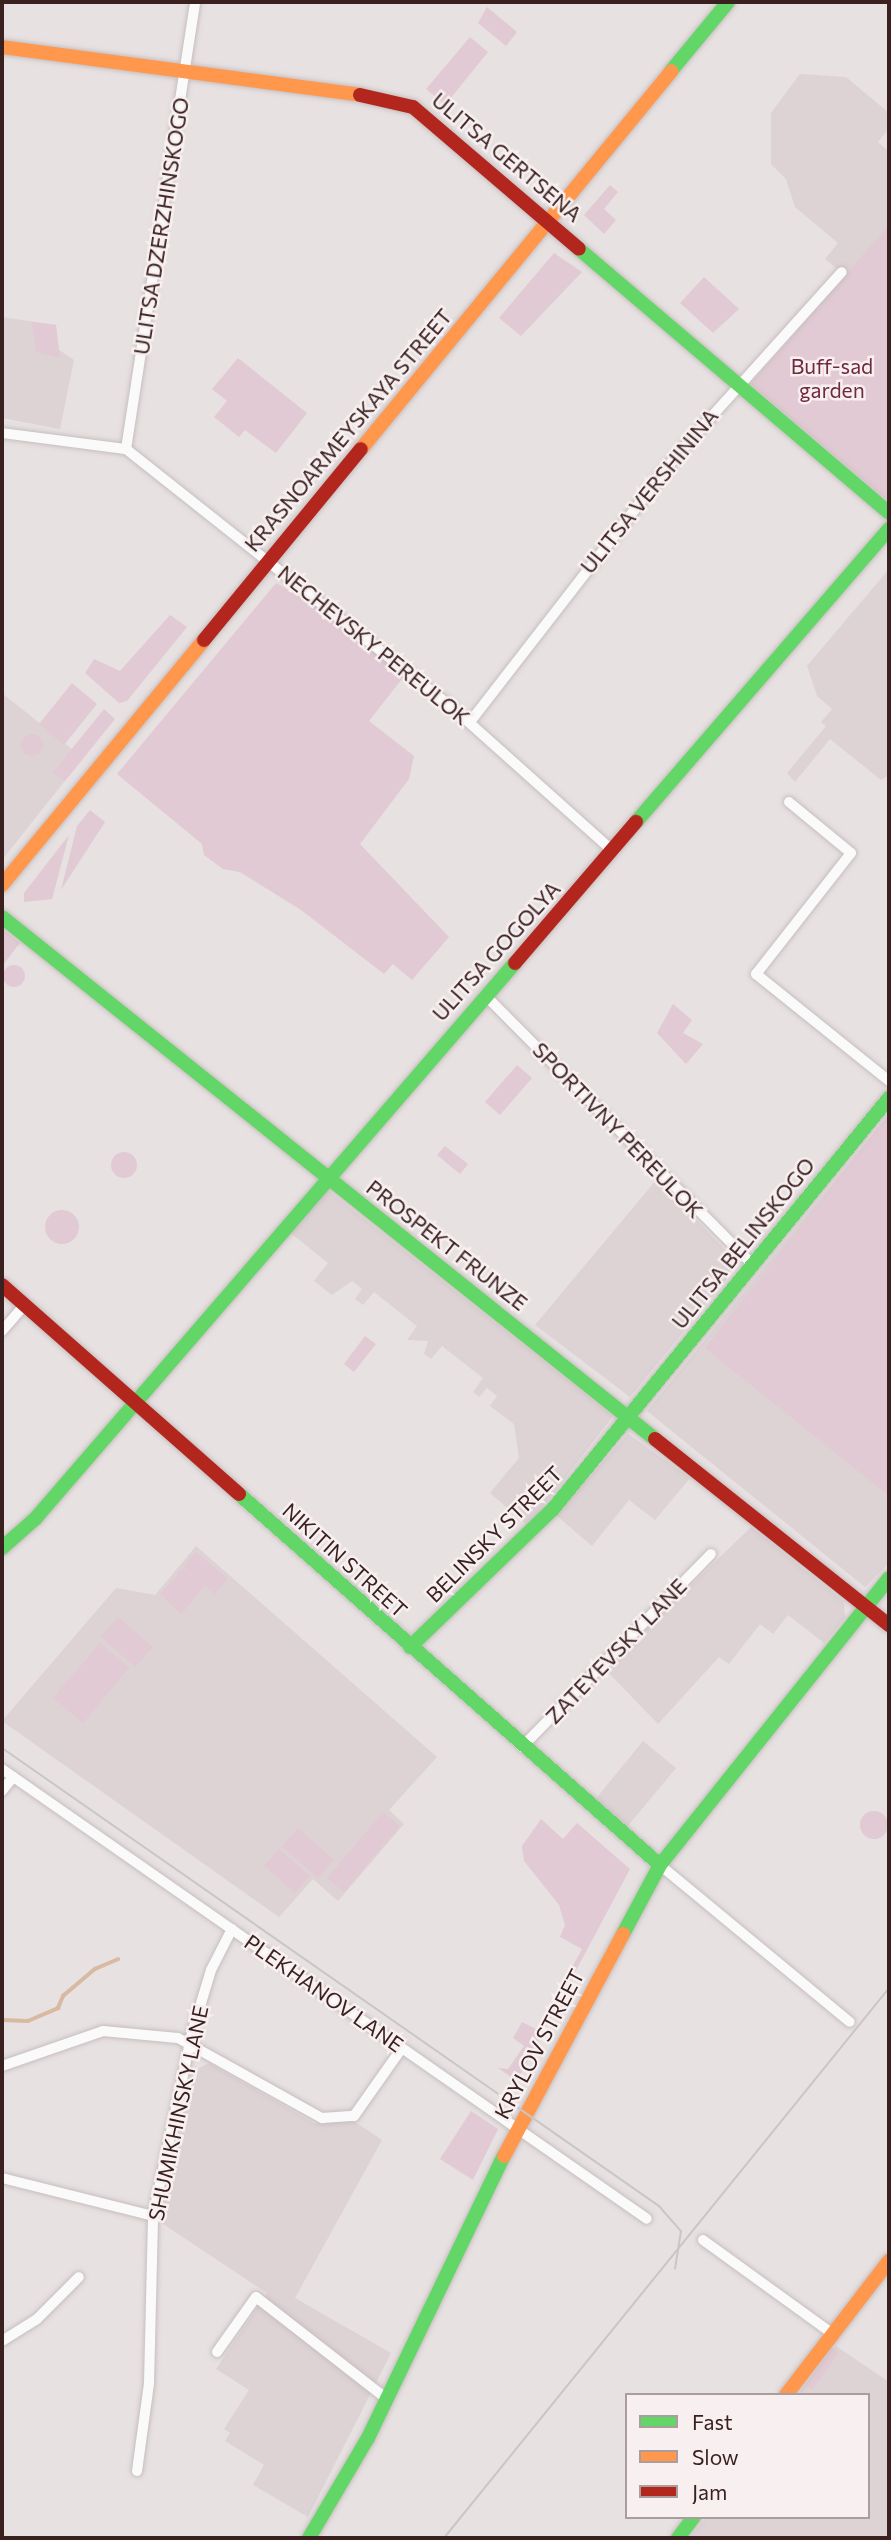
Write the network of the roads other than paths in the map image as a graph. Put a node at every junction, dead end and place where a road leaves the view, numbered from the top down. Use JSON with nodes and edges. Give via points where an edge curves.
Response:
{"nodes":[{"id":1,"x":195,"y":2,"type":"edge"},
{"id":2,"x":728,"y":2,"type":"edge"},
{"id":3,"x":2,"y":47,"type":"edge"},
{"id":4,"x":185,"y":68,"type":"junction"},
{"id":5,"x":552,"y":219,"type":"junction"},
{"id":6,"x":842,"y":272,"type":"dead end"},
{"id":7,"x":738,"y":385,"type":"junction"},
{"id":8,"x":2,"y":432,"type":"edge"},
{"id":9,"x":126,"y":449,"type":"junction"},
{"id":10,"x":889,"y":513,"type":"edge"},
{"id":11,"x":889,"y":529,"type":"edge"},
{"id":12,"x":267,"y":560,"type":"junction"},
{"id":13,"x":470,"y":722,"type":"junction"},
{"id":14,"x":789,"y":802,"type":"dead end"},
{"id":15,"x":613,"y":851,"type":"junction"},
{"id":16,"x":2,"y":885,"type":"edge"},
{"id":17,"x":2,"y":917,"type":"edge"},
{"id":18,"x":485,"y":995,"type":"junction"},
{"id":19,"x":889,"y":1082,"type":"edge"},
{"id":20,"x":889,"y":1098,"type":"edge"},
{"id":21,"x":325,"y":1176,"type":"junction"},
{"id":22,"x":752,"y":1264,"type":"junction"},
{"id":23,"x":2,"y":1285,"type":"edge"},
{"id":24,"x":24,"y":1305,"type":"junction"},
{"id":25,"x":2,"y":1331,"type":"edge"},
{"id":26,"x":134,"y":1402,"type":"junction"},
{"id":27,"x":631,"y":1415,"type":"junction"},
{"id":28,"x":2,"y":1548,"type":"edge"},
{"id":29,"x":711,"y":1554,"type":"dead end"},
{"id":30,"x":889,"y":1578,"type":"edge"},
{"id":31,"x":866,"y":1607,"type":"junction"},
{"id":32,"x":889,"y":1625,"type":"edge"},
{"id":33,"x":410,"y":1647,"type":"junction"},
{"id":34,"x":522,"y":1747,"type":"junction"},
{"id":35,"x":2,"y":1769,"type":"edge"},
{"id":36,"x":13,"y":1777,"type":"junction"},
{"id":37,"x":2,"y":1791,"type":"edge"},
{"id":38,"x":660,"y":1865,"type":"junction"},
{"id":39,"x":232,"y":1929,"type":"junction"},
{"id":40,"x":850,"y":2022,"type":"dead end"},
{"id":41,"x":189,"y":2045,"type":"junction"},
{"id":42,"x":402,"y":2048,"type":"junction"},
{"id":43,"x":2,"y":2066,"type":"edge"},
{"id":44,"x":517,"y":2129,"type":"junction"},
{"id":45,"x":2,"y":2178,"type":"edge"},
{"id":46,"x":153,"y":2216,"type":"junction"},
{"id":47,"x":647,"y":2219,"type":"dead end"},
{"id":48,"x":703,"y":2240,"type":"dead end"},
{"id":49,"x":889,"y":2261,"type":"edge"},
{"id":50,"x":79,"y":2277,"type":"dead end"},
{"id":51,"x":4,"y":2334,"type":"edge"},
{"id":52,"x":833,"y":2334,"type":"junction"},
{"id":53,"x":217,"y":2352,"type":"dead end"},
{"id":54,"x":788,"y":2393,"type":"edge"},
{"id":55,"x":387,"y":2399,"type":"junction"},
{"id":56,"x":137,"y":2471,"type":"dead end"},
{"id":57,"x":692,"y":2519,"type":"edge"},
{"id":58,"x":309,"y":2538,"type":"edge"},
{"id":59,"x":678,"y":2538,"type":"edge"}],
"edges":[{"from":1,"to":4,"type":"street","name":"ULITSA DZERZHINSKOGO"},
{"from":2,"to":5,"type":"street","name":"KRASNOARMEYSKAYA STREET"},
{"from":3,"to":4,"type":"street","name":"ULITSA GERTSENA"},
{"from":4,"to":5,"type":"street","name":"ULITSA GERTSENA","via":[[413,107]]},
{"from":4,"to":9,"type":"street","name":"ULITSA DZERZHINSKOGO"},
{"from":5,"to":7,"type":"street","name":"ULITSA GERTSENA"},
{"from":5,"to":12,"type":"street","name":"KRASNOARMEYSKAYA STREET"},
{"from":6,"to":7,"type":"street","name":"ULITSA VERSHININA"},
{"from":7,"to":10,"type":"street","name":"ULITSA GERTSENA"},
{"from":7,"to":13,"type":"street","name":"ULITSA VERSHININA","via":[[595,556]]},
{"from":8,"to":9,"type":"street"},
{"from":9,"to":12,"type":"street","name":"NECHEVSKY PEREULOK"},
{"from":11,"to":15,"type":"street","name":"ULITSA GOGOLYA"},
{"from":12,"to":13,"type":"street","name":"NECHEVSKY PEREULOK"},
{"from":12,"to":16,"type":"street","name":"KRASNOARMEYSKAYA STREET"},
{"from":13,"to":15,"type":"street","name":"NECHEVSKY PEREULOK"},
{"from":14,"to":19,"type":"street","via":[[851,853],[755,974]]},
{"from":15,"to":18,"type":"street","name":"ULITSA GOGOLYA"},
{"from":17,"to":21,"type":"street","name":"PROSPEKT FRUNZE"},
{"from":18,"to":21,"type":"street","name":"ULITSA GOGOLYA"},
{"from":18,"to":22,"type":"street","name":"SPORTIVNY PEREULOK"},
{"from":20,"to":22,"type":"street","name":"ULITSA BELINSKOGO"},
{"from":21,"to":26,"type":"street","name":"ULITSA GOGOLYA"},
{"from":21,"to":27,"type":"street","name":"PROSPEKT FRUNZE"},
{"from":22,"to":27,"type":"street","name":"ULITSA BELINSKOGO"},
{"from":23,"to":24,"type":"street","name":"NIKITIN STREET"},
{"from":24,"to":25,"type":"street"},
{"from":24,"to":26,"type":"street","name":"NIKITIN STREET"},
{"from":26,"to":28,"type":"street","name":"ULITSA GOGOLYA","via":[[35,1519]]},
{"from":26,"to":33,"type":"street","name":"NIKITIN STREET"},
{"from":27,"to":31,"type":"street","name":"PROSPEKT FRUNZE"},
{"from":27,"to":33,"type":"street","name":"BELINSKY STREET","via":[[545,1518]]},
{"from":29,"to":34,"type":"street","name":"ZATEYEVSKY LANE"},
{"from":30,"to":31,"type":"street","name":"KRYLOV STREET"},
{"from":31,"to":32,"type":"street","name":"PROSPEKT FRUNZE"},
{"from":31,"to":38,"type":"street","name":"KRYLOV STREET"},
{"from":33,"to":34,"type":"street","name":"NIKITIN STREET"},
{"from":34,"to":38,"type":"street","name":"NIKITIN STREET"},
{"from":35,"to":36,"type":"street","name":"PLEKHANOV LANE"},
{"from":36,"to":37,"type":"street"},
{"from":36,"to":39,"type":"street","name":"PLEKHANOV LANE"},
{"from":38,"to":40,"type":"street"},
{"from":38,"to":44,"type":"street","name":"KRYLOV STREET"},
{"from":39,"to":41,"type":"street","name":"SHUMIKHINSKY LANE","via":[[211,1970]]},
{"from":39,"to":42,"type":"street","name":"PLEKHANOV LANE"},
{"from":41,"to":42,"type":"street","via":[[322,2118],[354,2116]]},
{"from":41,"to":43,"type":"street","via":[[178,2038],[103,2031]]},
{"from":41,"to":46,"type":"street","name":"SHUMIKHINSKY LANE"},
{"from":42,"to":44,"type":"street","name":"PLEKHANOV LANE"},
{"from":44,"to":47,"type":"street","name":"PLEKHANOV LANE"},
{"from":44,"to":55,"type":"street","name":"KRYLOV STREET"},
{"from":45,"to":46,"type":"street"},
{"from":46,"to":56,"type":"street","name":"SHUMIKHINSKY LANE","via":[[149,2383]]},
{"from":48,"to":52,"type":"street"},
{"from":49,"to":52,"type":"street"},
{"from":50,"to":51,"type":"street","via":[[37,2319]]},
{"from":52,"to":54,"type":"street"},
{"from":53,"to":55,"type":"street","via":[[256,2297]]},
{"from":55,"to":58,"type":"street","name":"KRYLOV STREET"},
{"from":57,"to":59,"type":"street"}]}
